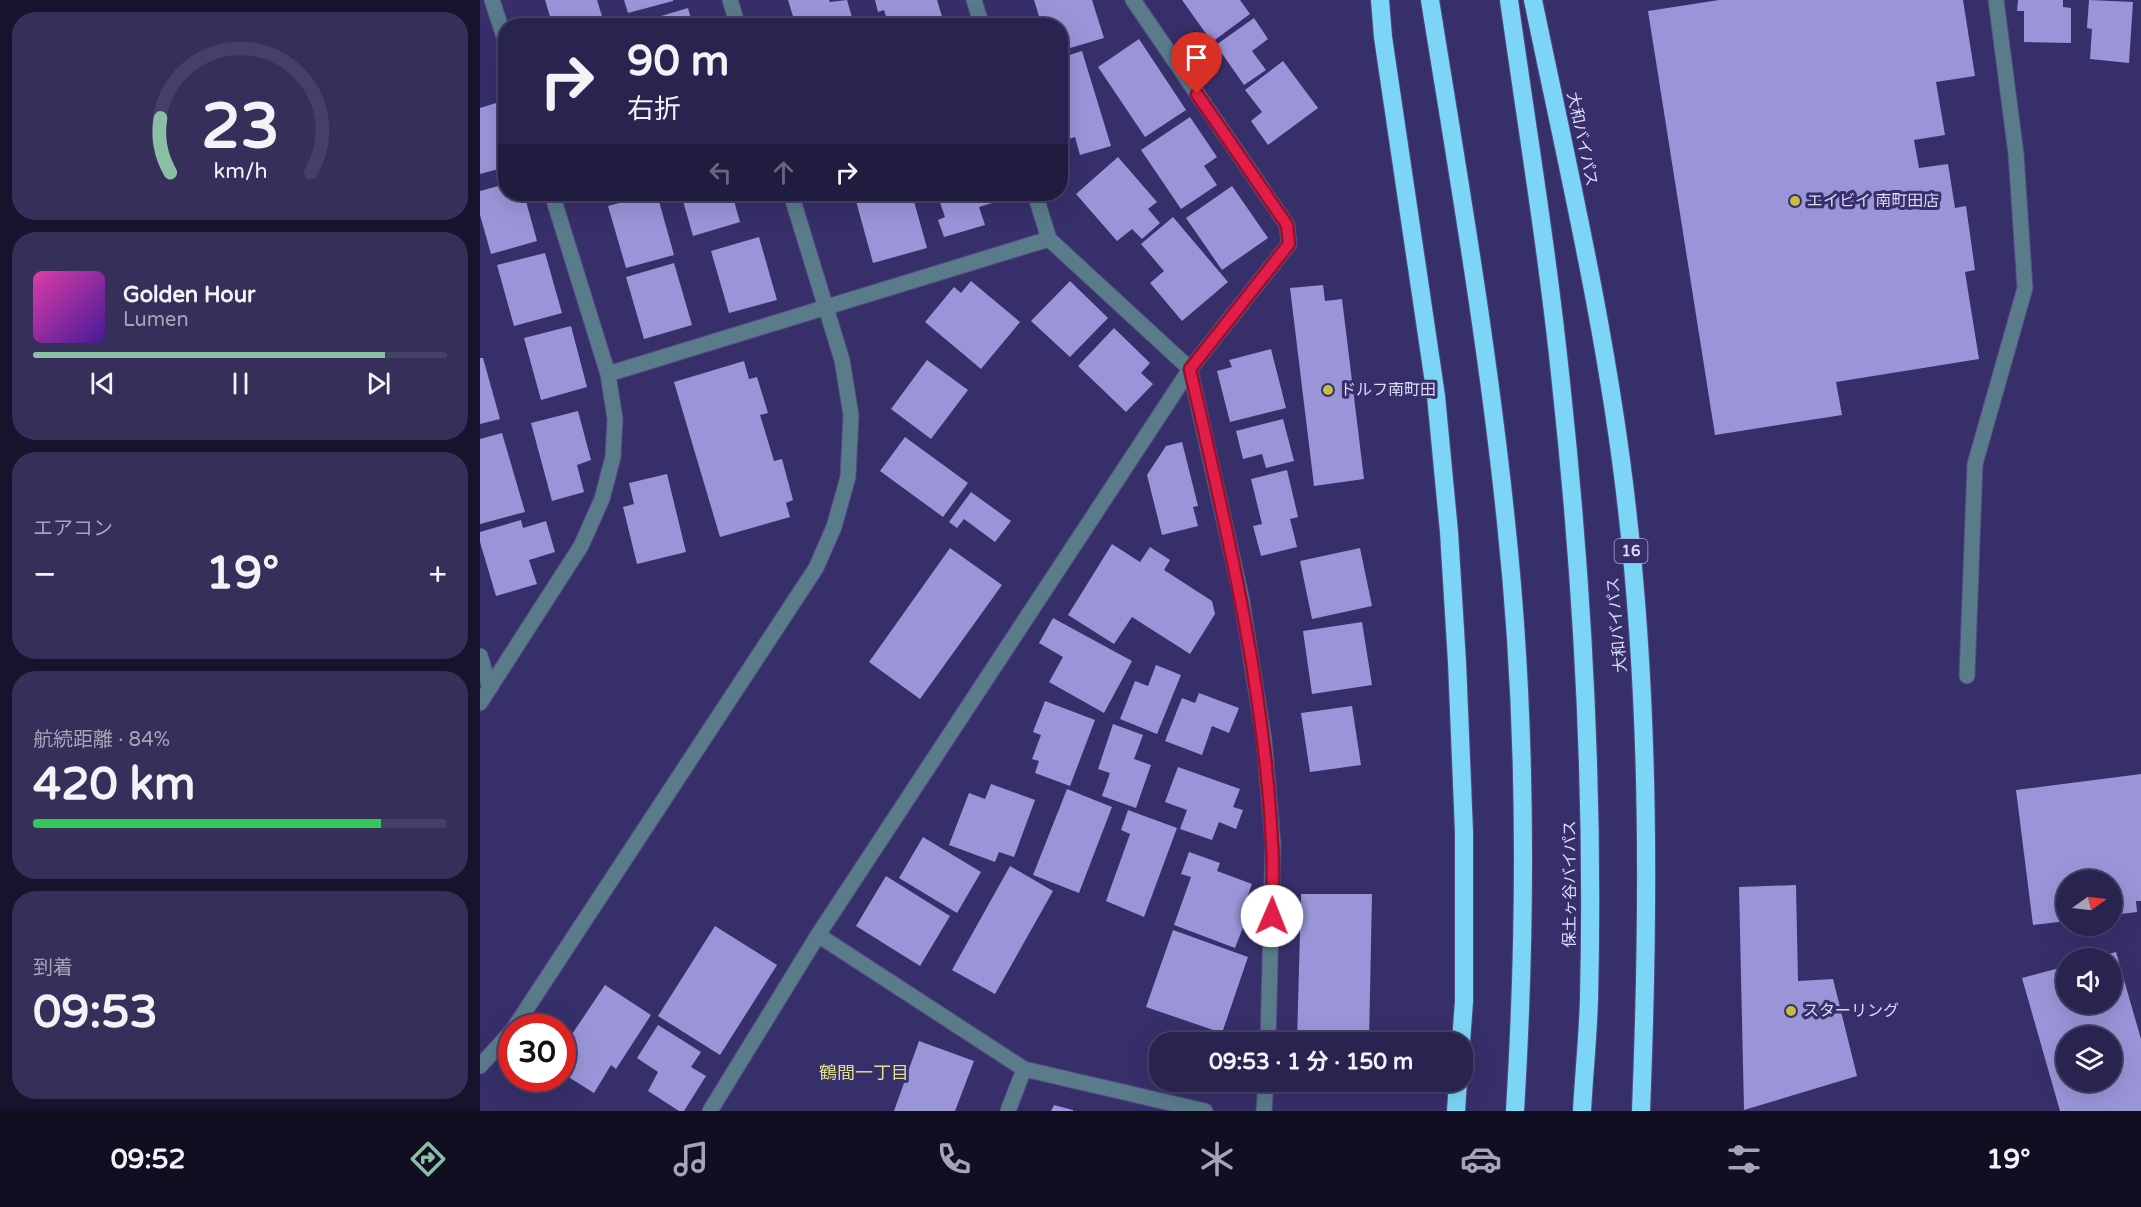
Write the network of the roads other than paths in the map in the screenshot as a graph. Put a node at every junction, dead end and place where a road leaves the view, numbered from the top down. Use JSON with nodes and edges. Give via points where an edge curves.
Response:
{"nodes":[{"id":1,"x":492,"y":0,"type":"edge"},
{"id":2,"x":730,"y":0,"type":"edge"},
{"id":3,"x":974,"y":0,"type":"edge"},
{"id":4,"x":1133,"y":0,"type":"edge"},
{"id":5,"x":1380,"y":0,"type":"edge"},
{"id":6,"x":1430,"y":0,"type":"edge"},
{"id":7,"x":1509,"y":0,"type":"edge"},
{"id":8,"x":1533,"y":0,"type":"edge"},
{"id":9,"x":1996,"y":0,"type":"edge"},
{"id":10,"x":498,"y":18,"type":"edge"},
{"id":11,"x":736,"y":18,"type":"edge"},
{"id":12,"x":980,"y":18,"type":"edge"},
{"id":13,"x":554,"y":201,"type":"edge"},
{"id":14,"x":793,"y":201,"type":"edge"},
{"id":15,"x":1037,"y":201,"type":"edge"},
{"id":16,"x":1049,"y":239,"type":"junction"},
{"id":17,"x":827,"y":307,"type":"junction"},
{"id":18,"x":1190,"y":369,"type":"junction"},
{"id":19,"x":608,"y":374,"type":"junction"},
{"id":20,"x":480,"y":656,"type":"edge"},
{"id":21,"x":1966,"y":676,"type":"dead end"},
{"id":22,"x":490,"y":688,"type":"junction"},
{"id":23,"x":480,"y":703,"type":"edge"},
{"id":24,"x":818,"y":934,"type":"junction"},
{"id":25,"x":523,"y":1014,"type":"edge"},
{"id":26,"x":1268,"y":1032,"type":"edge"},
{"id":27,"x":1462,"y":1032,"type":"edge"},
{"id":28,"x":498,"y":1046,"type":"edge"},
{"id":29,"x":480,"y":1066,"type":"edge"},
{"id":30,"x":1024,"y":1069,"type":"junction"},
{"id":31,"x":1265,"y":1092,"type":"edge"},
{"id":32,"x":1457,"y":1092,"type":"edge"},
{"id":33,"x":710,"y":1111,"type":"edge"},
{"id":34,"x":1008,"y":1111,"type":"edge"},
{"id":35,"x":1205,"y":1111,"type":"edge"},
{"id":36,"x":1264,"y":1111,"type":"edge"},
{"id":37,"x":1456,"y":1111,"type":"edge"},
{"id":38,"x":1515,"y":1111,"type":"edge"},
{"id":39,"x":1582,"y":1111,"type":"edge"},
{"id":40,"x":1641,"y":1111,"type":"edge"}],
"edges":[{"from":1,"to":10,"type":"street"},
{"from":2,"to":11,"type":"street"},
{"from":3,"to":12,"type":"street"},
{"from":4,"to":18,"type":"street","via":[[1287,225],[1289,244]]},
{"from":5,"to":27,"type":"highway","via":[[1436,396],[1449,532],[1464,832]]},
{"from":6,"to":38,"type":"highway","via":[[1492,393],[1507,525],[1524,832]]},
{"from":7,"to":39,"type":"highway","name":"保土ヶ谷バイパス","via":[[1561,384],[1582,657],[1590,832],[1589,1001]]},
{"from":8,"to":40,"type":"highway","name":"大和バイパス","number":"16","via":[[1585,248],[1627,512],[1640,655],[1647,833]]},
{"from":9,"to":21,"type":"street","via":[[2016,154],[2025,288],[1975,464]]},
{"from":13,"to":19,"type":"street"},
{"from":14,"to":17,"type":"street"},
{"from":15,"to":16,"type":"street"},
{"from":16,"to":17,"type":"street"},
{"from":16,"to":18,"type":"street"},
{"from":17,"to":19,"type":"street"},
{"from":17,"to":25,"type":"street","via":[[842,360],[851,415],[848,477],[829,538],[816,568]]},
{"from":18,"to":24,"type":"street"},
{"from":18,"to":26,"type":"street","via":[[1242,596],[1264,740],[1272,844]]},
{"from":19,"to":22,"type":"street","via":[[615,419],[613,457],[602,499],[581,546]]},
{"from":20,"to":22,"type":"street"},
{"from":22,"to":23,"type":"street"},
{"from":24,"to":30,"type":"street"},
{"from":24,"to":33,"type":"street"},
{"from":28,"to":29,"type":"street"},
{"from":30,"to":34,"type":"street"},
{"from":30,"to":35,"type":"street"},
{"from":31,"to":36,"type":"street"},
{"from":32,"to":37,"type":"highway"}]}
